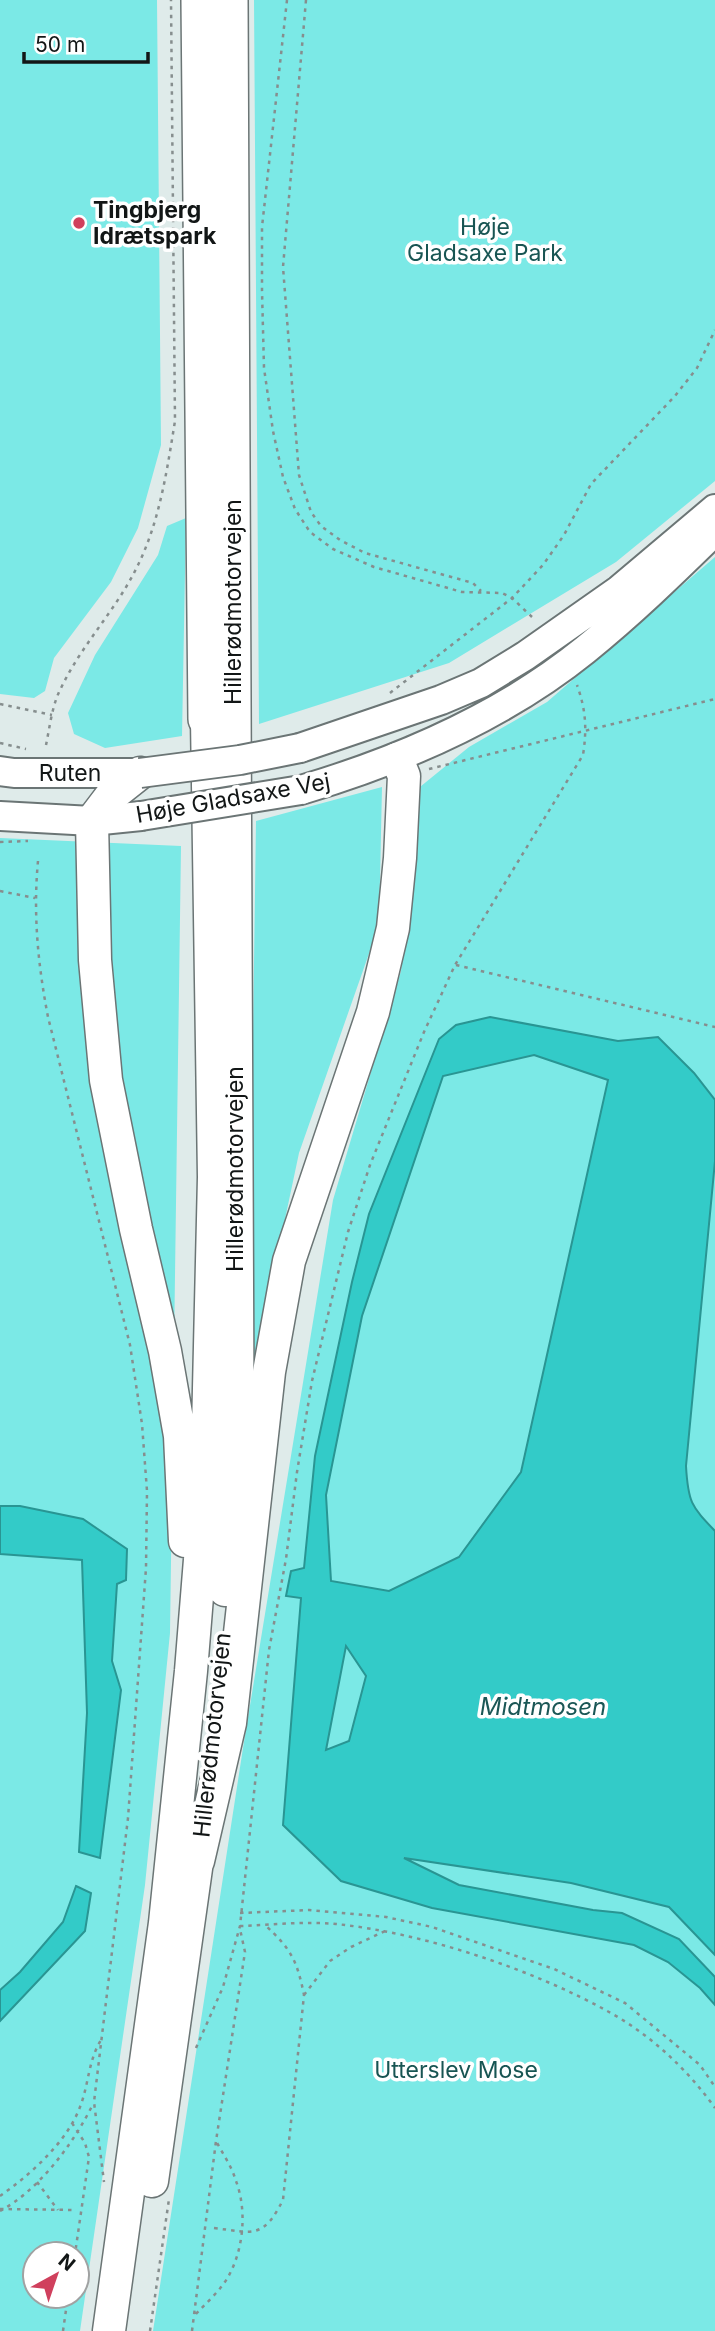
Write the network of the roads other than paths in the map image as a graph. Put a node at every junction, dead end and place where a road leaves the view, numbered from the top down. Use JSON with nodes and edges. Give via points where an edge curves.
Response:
{"nodes":[{"id":1,"x":200,"y":0,"type":"edge"},
{"id":2,"x":229,"y":0,"type":"edge"},
{"id":3,"x":715,"y":509,"type":"edge"},
{"id":4,"x":715,"y":531,"type":"edge"},
{"id":5,"x":207,"y":719,"type":"joint"},
{"id":6,"x":349,"y":733,"type":"junction"},
{"id":7,"x":400,"y":767,"type":"junction"},
{"id":8,"x":0,"y":771,"type":"edge"},
{"id":9,"x":140,"y":773,"type":"junction"},
{"id":10,"x":0,"y":816,"type":"edge"},
{"id":11,"x":92,"y":821,"type":"junction"},
{"id":12,"x":235,"y":1402,"type":"joint"},
{"id":13,"x":191,"y":1671,"type":"junction"},
{"id":14,"x":198,"y":1861,"type":"junction"},
{"id":15,"x":109,"y":2331,"type":"edge"},
{"id":16,"x":131,"y":2331,"type":"edge"}],
"edges":[{"from":1,"to":5,"type":"highway","name":"Hillerødmotorvejen"},
{"from":2,"to":12,"type":"highway","name":"Hillerødmotorvejen"},
{"from":3,"to":6,"type":"street","name":"Høje Gladsaxe Vej","via":[[619,590],[481,683]]},
{"from":4,"to":7,"type":"street","name":"Høje Gladsaxe Vej","via":[[584,652]]},
{"from":5,"to":13,"type":"main road","name":"Hillerødmotorvejen","via":[[214,1177],[206,1473]]},
{"from":6,"to":7,"type":"street","via":[[371,738]]},
{"from":6,"to":9,"type":"street","name":"Høje Gladsaxe Vej","bridge":true,"via":[[240,760]]},
{"from":7,"to":11,"type":"street","name":"Høje Gladsaxe Vej","bridge":true,"via":[[301,790]]},
{"from":7,"to":14,"type":"main road","via":[[400,858],[393,928],[373,1012],[289,1261],[269,1373],[230,1723]]},
{"from":8,"to":9,"type":"street","name":"Ruten"},
{"from":9,"to":11,"type":"main road","via":[[111,796]]},
{"from":10,"to":11,"type":"street","name":"Ruten"},
{"from":11,"to":13,"type":"main road","via":[[95,960],[106,1080],[180,1436]]},
{"from":12,"to":14,"type":"main road","name":"Hillerødmotorvejen","via":[[223,1624]]},
{"from":13,"to":15,"type":"main road","name":"Hillerødmotorvejen","via":[[164,1923]]},
{"from":14,"to":16,"type":"main road","name":"Hillerødmotorvejen"}]}
